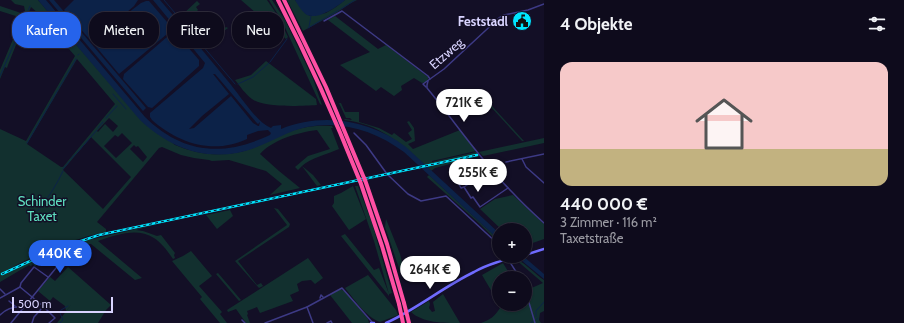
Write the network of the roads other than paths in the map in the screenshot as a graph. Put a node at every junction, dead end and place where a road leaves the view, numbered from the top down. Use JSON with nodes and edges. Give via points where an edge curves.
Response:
{"nodes":[{"id":1,"x":278,"y":0,"type":"edge"},
{"id":2,"x":284,"y":0,"type":"edge"},
{"id":3,"x":544,"y":4,"type":"edge"},
{"id":4,"x":324,"y":21,"type":"dead end"},
{"id":5,"x":430,"y":79,"type":"junction"},
{"id":6,"x":428,"y":81,"type":"junction"},
{"id":7,"x":427,"y":88,"type":"junction"},
{"id":8,"x":354,"y":133,"type":"dead end"},
{"id":9,"x":544,"y":154,"type":"edge"},
{"id":10,"x":522,"y":159,"type":"junction"},
{"id":11,"x":506,"y":162,"type":"dead end"},
{"id":12,"x":490,"y":168,"type":"junction"},
{"id":13,"x":456,"y":179,"type":"dead end"},
{"id":14,"x":544,"y":184,"type":"edge"},
{"id":15,"x":464,"y":187,"type":"junction"},
{"id":16,"x":508,"y":188,"type":"junction"},
{"id":17,"x":544,"y":223,"type":"edge"},
{"id":18,"x":492,"y":238,"type":"edge"},
{"id":19,"x":74,"y":246,"type":"dead end"},
{"id":20,"x":544,"y":249,"type":"edge"},
{"id":21,"x":532,"y":253,"type":"edge"},
{"id":22,"x":494,"y":263,"type":"edge"},
{"id":23,"x":48,"y":277,"type":"junction"},
{"id":24,"x":20,"y":287,"type":"junction"},
{"id":25,"x":0,"y":289,"type":"edge"},
{"id":26,"x":4,"y":294,"type":"junction"},
{"id":27,"x":33,"y":297,"type":"junction"},
{"id":28,"x":0,"y":298,"type":"edge"},
{"id":29,"x":9,"y":301,"type":"dead end"},
{"id":30,"x":15,"y":306,"type":"junction"},
{"id":31,"x":43,"y":306,"type":"junction"},
{"id":32,"x":24,"y":307,"type":"junction"},
{"id":33,"x":307,"y":307,"type":"junction"},
{"id":34,"x":531,"y":311,"type":"edge"},
{"id":35,"x":0,"y":315,"type":"edge"},
{"id":36,"x":242,"y":320,"type":"dead end"},
{"id":37,"x":11,"y":323,"type":"edge"},
{"id":38,"x":32,"y":323,"type":"edge"},
{"id":39,"x":49,"y":323,"type":"edge"},
{"id":40,"x":245,"y":323,"type":"edge"},
{"id":41,"x":265,"y":323,"type":"edge"},
{"id":42,"x":313,"y":323,"type":"edge"},
{"id":43,"x":327,"y":323,"type":"edge"},
{"id":44,"x":332,"y":323,"type":"edge"},
{"id":45,"x":372,"y":323,"type":"edge"},
{"id":46,"x":386,"y":323,"type":"edge"},
{"id":47,"x":403,"y":323,"type":"edge"},
{"id":48,"x":409,"y":323,"type":"edge"},
{"id":49,"x":535,"y":323,"type":"edge"}],
"edges":[{"from":1,"to":47,"type":"highway","bridge":true,"via":[[333,115],[359,180],[382,246]]},
{"from":2,"to":48,"type":"highway","bridge":true,"via":[[317,68],[364,179],[387,244]]},
{"from":3,"to":5,"type":"street","name":"Etzweg","via":[[499,18]]},
{"from":4,"to":5,"type":"street","via":[[342,11]]},
{"from":5,"to":6,"type":"street","name":"Etzweg"},
{"from":6,"to":7,"type":"street"},
{"from":6,"to":7,"type":"street","name":"Etzweg","via":[[423,84]]},
{"from":7,"to":12,"type":"street"},
{"from":8,"to":18,"type":"street","via":[[388,175],[408,194],[421,201],[446,196]]},
{"from":9,"to":10,"type":"street"},
{"from":10,"to":11,"type":"street"},
{"from":10,"to":14,"type":"street","via":[[526,167]]},
{"from":12,"to":15,"type":"street"},
{"from":12,"to":16,"type":"street"},
{"from":13,"to":15,"type":"street","via":[[461,188]]},
{"from":15,"to":16,"type":"street","via":[[480,207]]},
{"from":16,"to":17,"type":"street"},
{"from":19,"to":23,"type":"street"},
{"from":20,"to":21,"type":"main road"},
{"from":22,"to":46,"type":"main road","via":[[473,272]]},
{"from":23,"to":24,"type":"street","via":[[34,267]]},
{"from":23,"to":27,"type":"street"},
{"from":24,"to":26,"type":"street"},
{"from":24,"to":27,"type":"street"},
{"from":25,"to":26,"type":"street"},
{"from":26,"to":28,"type":"street"},
{"from":27,"to":31,"type":"street"},
{"from":27,"to":32,"type":"street"},
{"from":29,"to":30,"type":"street"},
{"from":30,"to":32,"type":"street"},
{"from":30,"to":35,"type":"street"},
{"from":31,"to":38,"type":"street"},
{"from":31,"to":39,"type":"street","via":[[55,318]]},
{"from":32,"to":37,"type":"street"},
{"from":33,"to":41,"type":"street"},
{"from":33,"to":42,"type":"street"},
{"from":33,"to":45,"type":"street","via":[[320,299],[321,295],[323,297],[342,288]]},
{"from":34,"to":49,"type":"street"},
{"from":36,"to":40,"type":"street"},
{"from":43,"to":44,"type":"street"}]}
